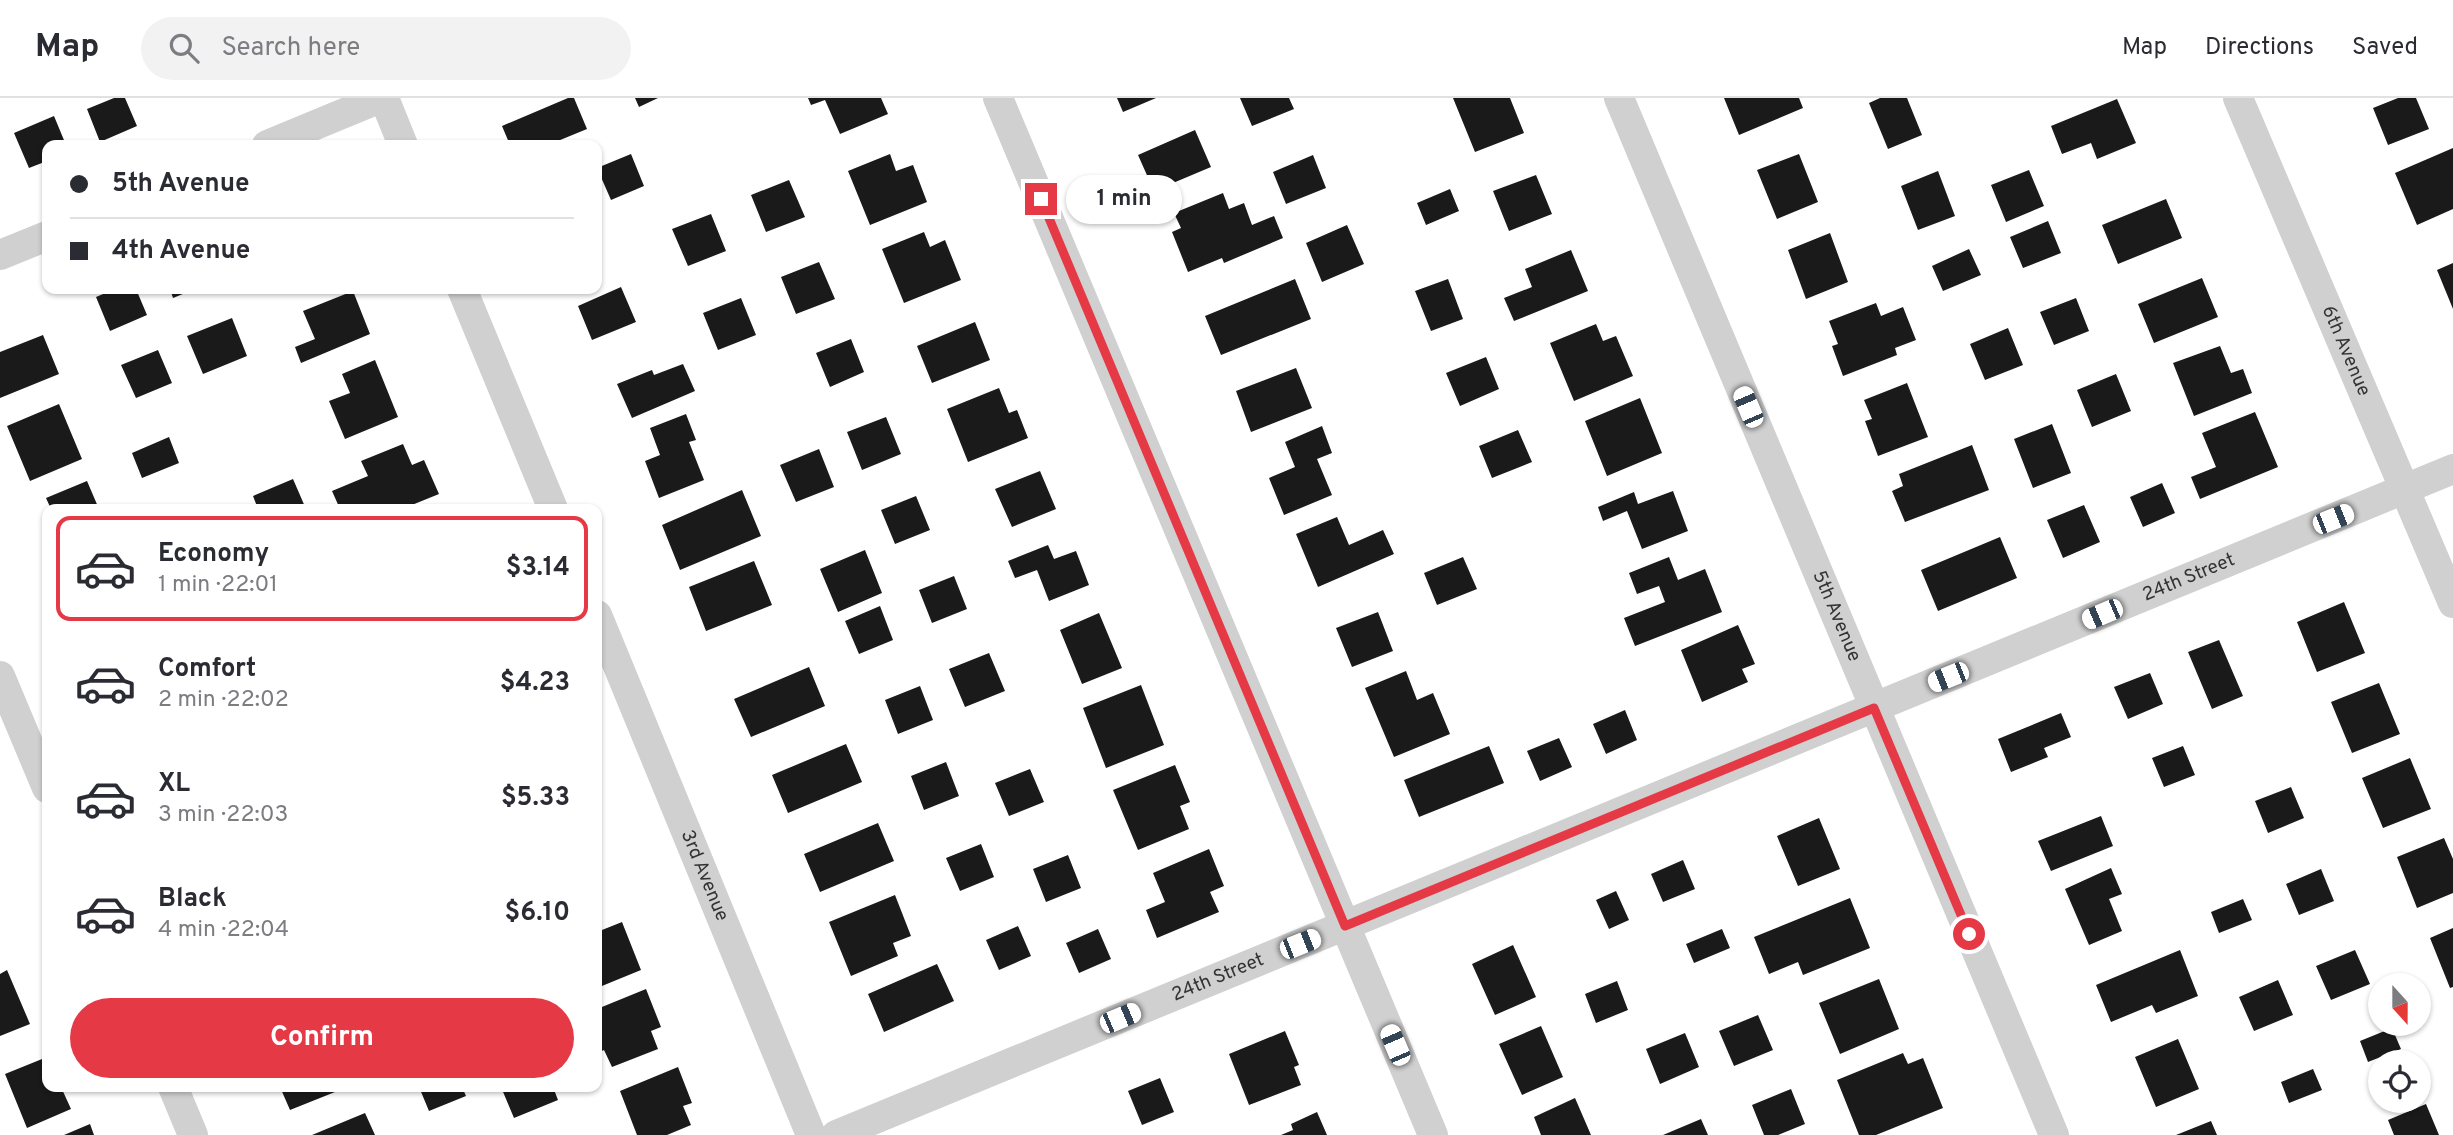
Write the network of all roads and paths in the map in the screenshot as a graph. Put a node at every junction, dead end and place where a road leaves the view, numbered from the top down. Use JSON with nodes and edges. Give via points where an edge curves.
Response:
{"nodes":[{"id":1,"x":383,"y":98,"type":"edge"},
{"id":2,"x":998,"y":98,"type":"edge"},
{"id":3,"x":1619,"y":98,"type":"edge"},
{"id":4,"x":2238,"y":98,"type":"edge"},
{"id":5,"x":279,"y":140,"type":"edge"},
{"id":6,"x":401,"y":140,"type":"edge"},
{"id":7,"x":42,"y":238,"type":"edge"},
{"id":8,"x":0,"y":256,"type":"edge"},
{"id":9,"x":464,"y":294,"type":"edge"},
{"id":10,"x":2453,"y":470,"type":"edge"},
{"id":11,"x":2405,"y":489,"type":"junction"},
{"id":12,"x":551,"y":504,"type":"edge"},
{"id":13,"x":2453,"y":603,"type":"edge"},
{"id":14,"x":602,"y":627,"type":"edge"},
{"id":15,"x":0,"y":676,"type":"edge"},
{"id":16,"x":1874,"y":708,"type":"junction"},
{"id":17,"x":42,"y":776,"type":"edge"},
{"id":18,"x":1345,"y":926,"type":"junction"},
{"id":19,"x":175,"y":1092,"type":"edge"},
{"id":20,"x":193,"y":1135,"type":"edge"},
{"id":21,"x":811,"y":1135,"type":"edge"},
{"id":22,"x":836,"y":1135,"type":"edge"},
{"id":23,"x":1433,"y":1135,"type":"edge"},
{"id":24,"x":2054,"y":1135,"type":"edge"}],
"edges":[{"from":1,"to":5,"type":"street"},
{"from":1,"to":6,"type":"street"},
{"from":2,"to":18,"type":"street"},
{"from":3,"to":16,"type":"street","name":"5th Avenue"},
{"from":4,"to":11,"type":"street","name":"6th Avenue"},
{"from":7,"to":8,"type":"street"},
{"from":9,"to":12,"type":"street"},
{"from":10,"to":11,"type":"street","name":"24th Street"},
{"from":11,"to":13,"type":"street","name":"6th Avenue"},
{"from":11,"to":16,"type":"street","name":"24th Street"},
{"from":14,"to":21,"type":"street","name":"3rd Avenue"},
{"from":15,"to":17,"type":"street"},
{"from":16,"to":18,"type":"street","name":"24th Street"},
{"from":16,"to":24,"type":"street","name":"5th Avenue"},
{"from":18,"to":22,"type":"street","name":"24th Street"},
{"from":18,"to":23,"type":"street"},
{"from":19,"to":20,"type":"street"}]}
